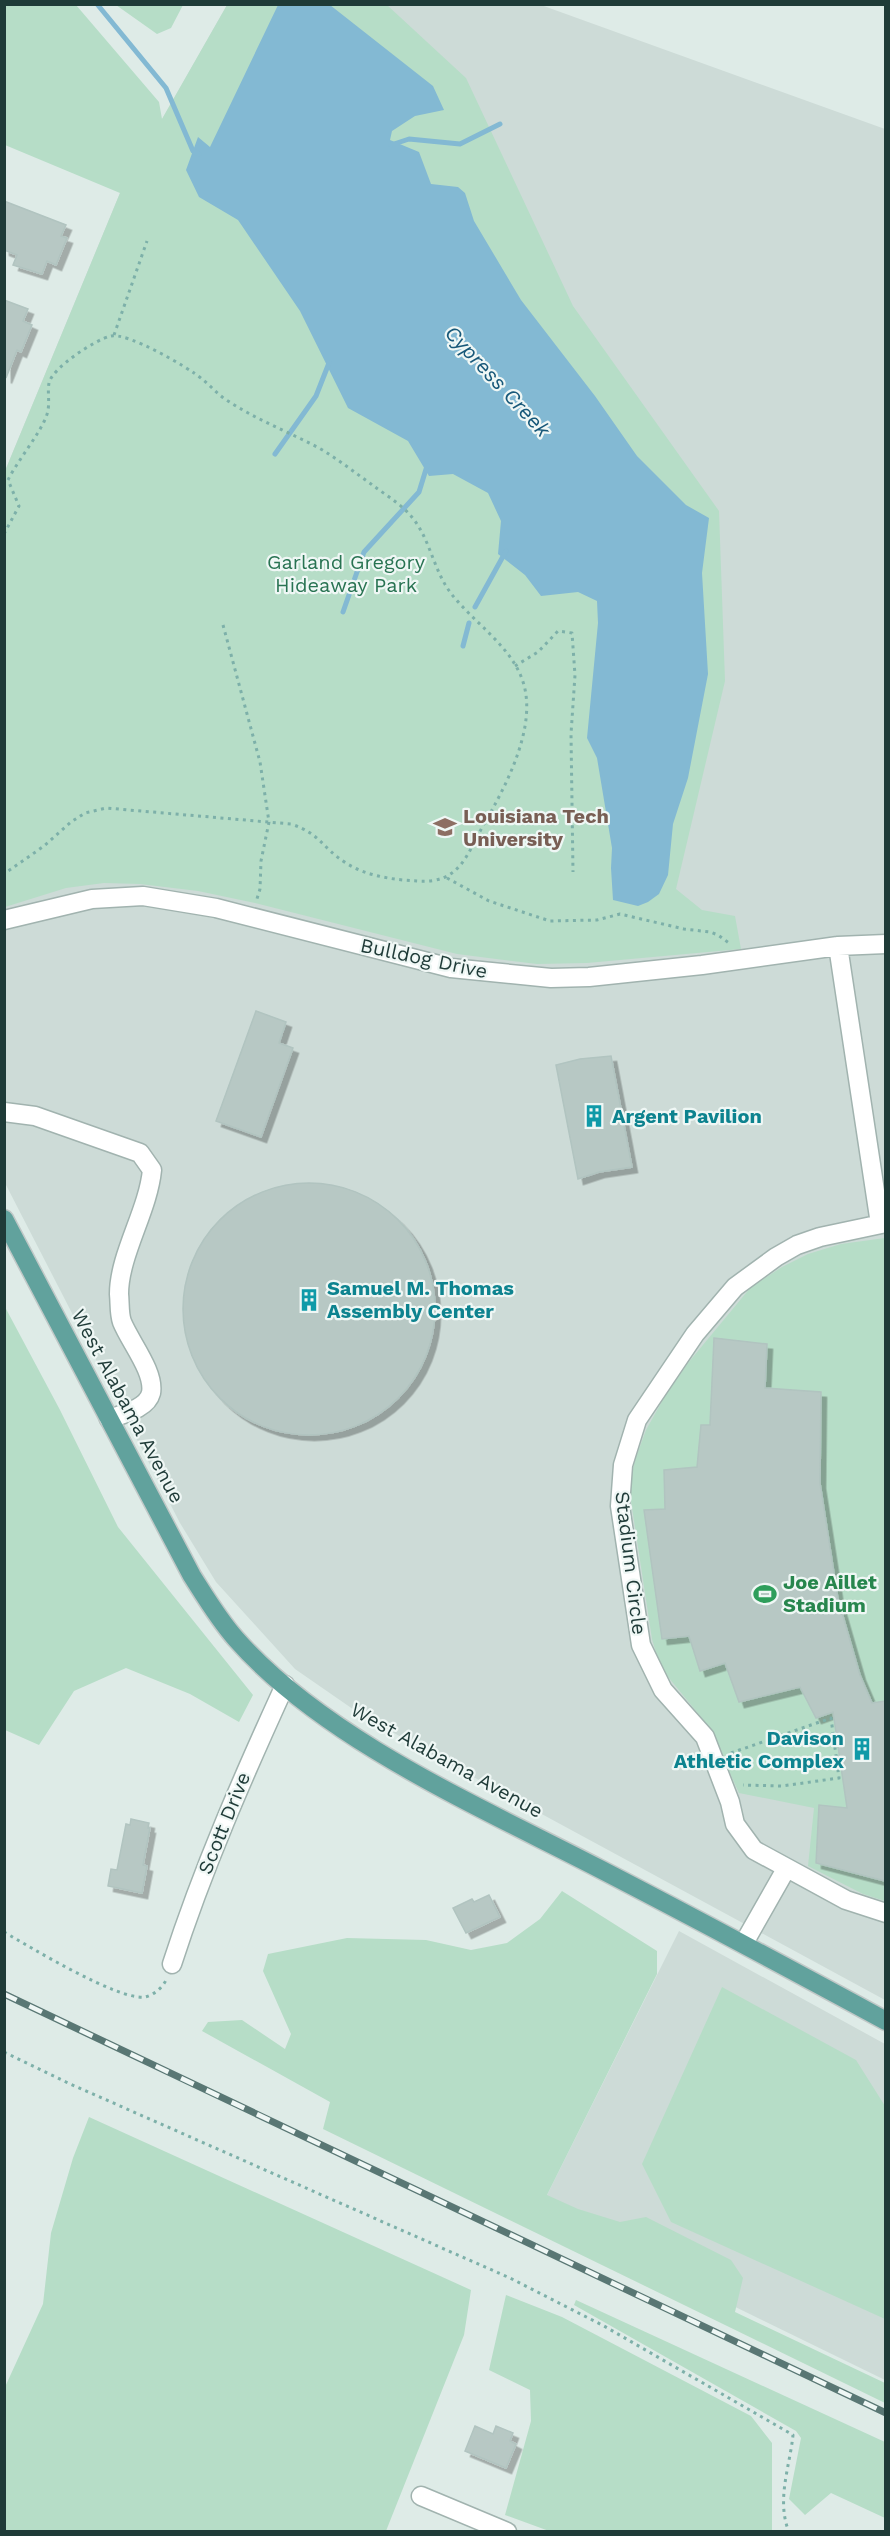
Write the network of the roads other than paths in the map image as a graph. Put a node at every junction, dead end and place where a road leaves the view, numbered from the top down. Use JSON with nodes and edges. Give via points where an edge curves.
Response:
{"nodes":[{"id":1,"x":4,"y":920,"type":"edge"},
{"id":2,"x":885,"y":944,"type":"edge"},
{"id":3,"x":838,"y":946,"type":"junction"},
{"id":4,"x":4,"y":1112,"type":"edge"},
{"id":5,"x":4,"y":1219,"type":"edge"},
{"id":6,"x":883,"y":1223,"type":"edge"},
{"id":7,"x":110,"y":1419,"type":"junction"},
{"id":8,"x":285,"y":1685,"type":"junction"},
{"id":9,"x":786,"y":1869,"type":"junction"},
{"id":10,"x":885,"y":1913,"type":"edge"},
{"id":11,"x":744,"y":1943,"type":"junction"},
{"id":12,"x":172,"y":1964,"type":"road end"},
{"id":13,"x":885,"y":2021,"type":"edge"},
{"id":14,"x":421,"y":2496,"type":"dead end"},
{"id":15,"x":507,"y":2532,"type":"edge"}],
"edges":[{"from":1,"to":3,"type":"street","name":"Bulldog Drive","via":[[93,899],[143,896],[216,908],[451,968],[551,978],[702,965]]},
{"from":2,"to":3,"type":"street","name":"Bulldog Drive"},
{"from":3,"to":6,"type":"street"},
{"from":4,"to":7,"type":"street","via":[[34,1116],[141,1153],[152,1170],[119,1292],[122,1320],[151,1379],[151,1395],[143,1406]]},
{"from":5,"to":7,"type":"main road","name":"West Alabama Avenue"},
{"from":6,"to":9,"type":"street","name":"Stadium Circle","via":[[797,1245],[735,1287],[695,1334],[637,1420],[620,1482],[623,1527],[645,1658],[663,1690],[705,1737],[743,1837],[754,1850]]},
{"from":7,"to":8,"type":"main road","name":"West Alabama Avenue","via":[[215,1613],[236,1639]]},
{"from":8,"to":11,"type":"main road","name":"West Alabama Avenue","via":[[357,1738],[419,1774]]},
{"from":8,"to":12,"type":"street","name":"Scott Drive","via":[[231,1804]]},
{"from":9,"to":10,"type":"street","name":"Stadium Circle","via":[[846,1900]]},
{"from":9,"to":11,"type":"street"},
{"from":11,"to":13,"type":"main road","name":"West Alabama Avenue"},
{"from":14,"to":15,"type":"street"}]}
